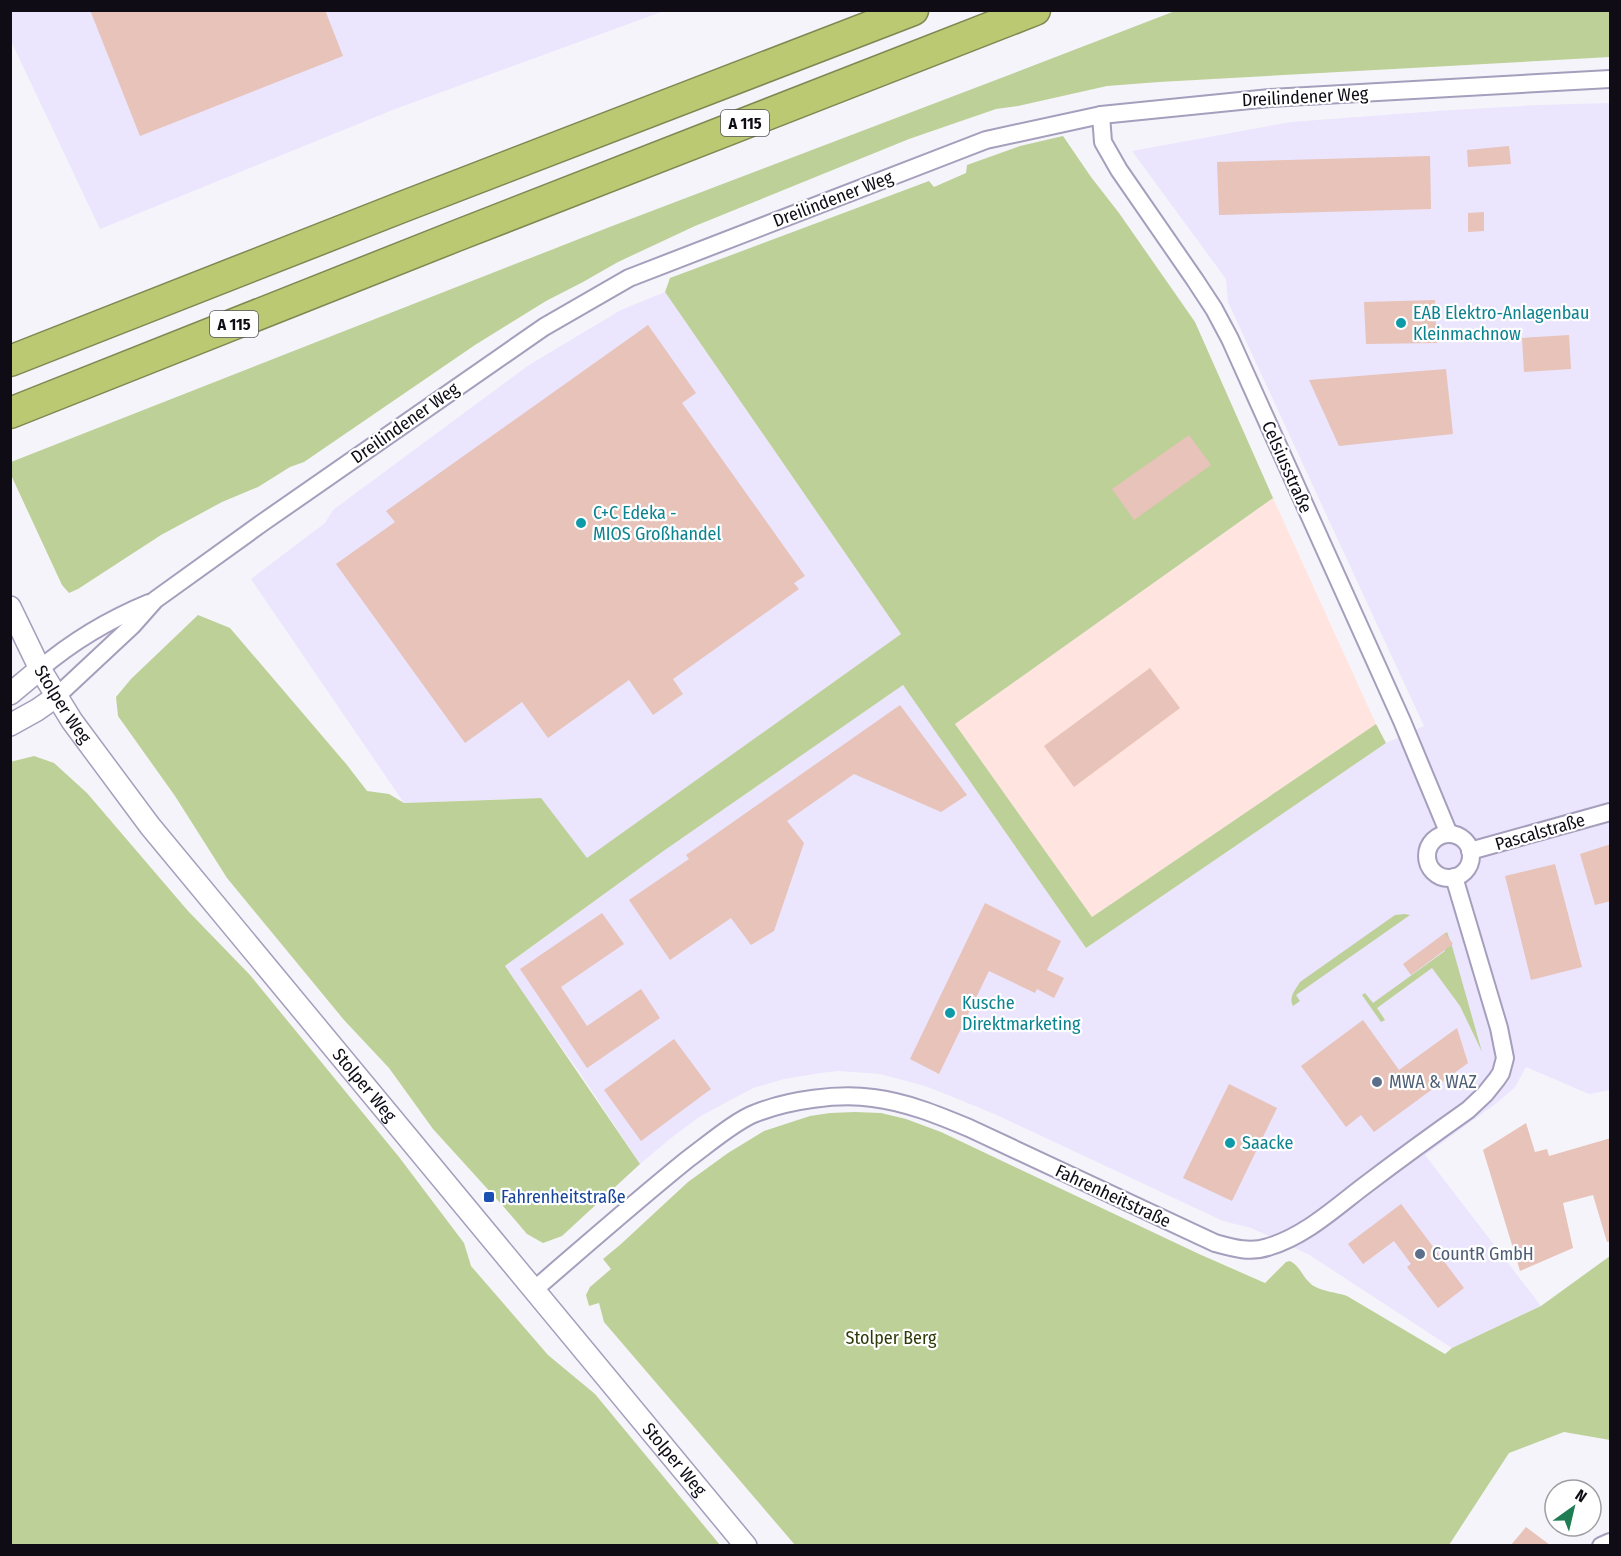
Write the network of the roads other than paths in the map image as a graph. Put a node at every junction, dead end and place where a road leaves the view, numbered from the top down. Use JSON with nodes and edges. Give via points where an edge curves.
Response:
{"nodes":[{"id":1,"x":913,"y":10,"type":"edge"},
{"id":2,"x":1035,"y":10,"type":"edge"},
{"id":3,"x":1611,"y":79,"type":"edge"},
{"id":4,"x":1101,"y":115,"type":"junction"},
{"id":5,"x":10,"y":361,"type":"edge"},
{"id":6,"x":12,"y":412,"type":"edge"},
{"id":7,"x":155,"y":600,"type":"junction"},
{"id":8,"x":10,"y":607,"type":"edge"},
{"id":9,"x":40,"y":669,"type":"junction"},
{"id":10,"x":10,"y":694,"type":"edge"},
{"id":11,"x":57,"y":696,"type":"junction"},
{"id":12,"x":10,"y":725,"type":"edge"},
{"id":13,"x":1611,"y":812,"type":"edge"},
{"id":14,"x":1449,"y":834,"type":"junction"},
{"id":15,"x":1470,"y":851,"type":"junction"},
{"id":16,"x":1454,"y":878,"type":"junction"},
{"id":17,"x":535,"y":1289,"type":"junction"},
{"id":18,"x":1611,"y":1542,"type":"edge"},
{"id":19,"x":746,"y":1545,"type":"edge"},
{"id":20,"x":1601,"y":1545,"type":"edge"}],
"edges":[{"from":1,"to":5,"type":"highway","number":"A 115"},
{"from":2,"to":6,"type":"highway","number":"A 115"},
{"from":3,"to":4,"type":"street","name":"Dreilindener Weg","via":[[1270,98]]},
{"from":4,"to":7,"type":"street","name":"Dreilindener Weg","via":[[986,140],[629,278],[544,327]]},
{"from":4,"to":14,"type":"street","name":"Celsiusstraße","via":[[1103,142],[1119,170],[1196,280],[1230,339]]},
{"from":7,"to":9,"type":"street","name":"Dreilindener Weg","via":[[102,624]]},
{"from":7,"to":11,"type":"street","name":"Dreilindener Weg"},
{"from":8,"to":9,"type":"street","name":"Stolper Weg"},
{"from":9,"to":10,"type":"street"},
{"from":9,"to":11,"type":"street","name":"Stolper Weg"},
{"from":11,"to":12,"type":"street"},
{"from":11,"to":17,"type":"street","name":"Stolper Weg","via":[[176,859]]},
{"from":13,"to":15,"type":"street","name":"Pascalstraße"},
{"from":14,"to":15,"type":"street","via":[[1463,839]]},
{"from":14,"to":16,"type":"street","via":[[1435,839],[1427,858],[1433,872]]},
{"from":15,"to":16,"type":"street","via":[[1469,865]]},
{"from":16,"to":17,"type":"street","name":"Fahrenheitstraße","via":[[1499,1028],[1505,1058],[1501,1073],[1468,1110],[1292,1238],[1252,1251],[1233,1248],[933,1113],[872,1098],[833,1098],[784,1104],[737,1123],[641,1196]]},
{"from":17,"to":19,"type":"street","name":"Stolper Weg"},
{"from":18,"to":20,"type":"street"}]}
